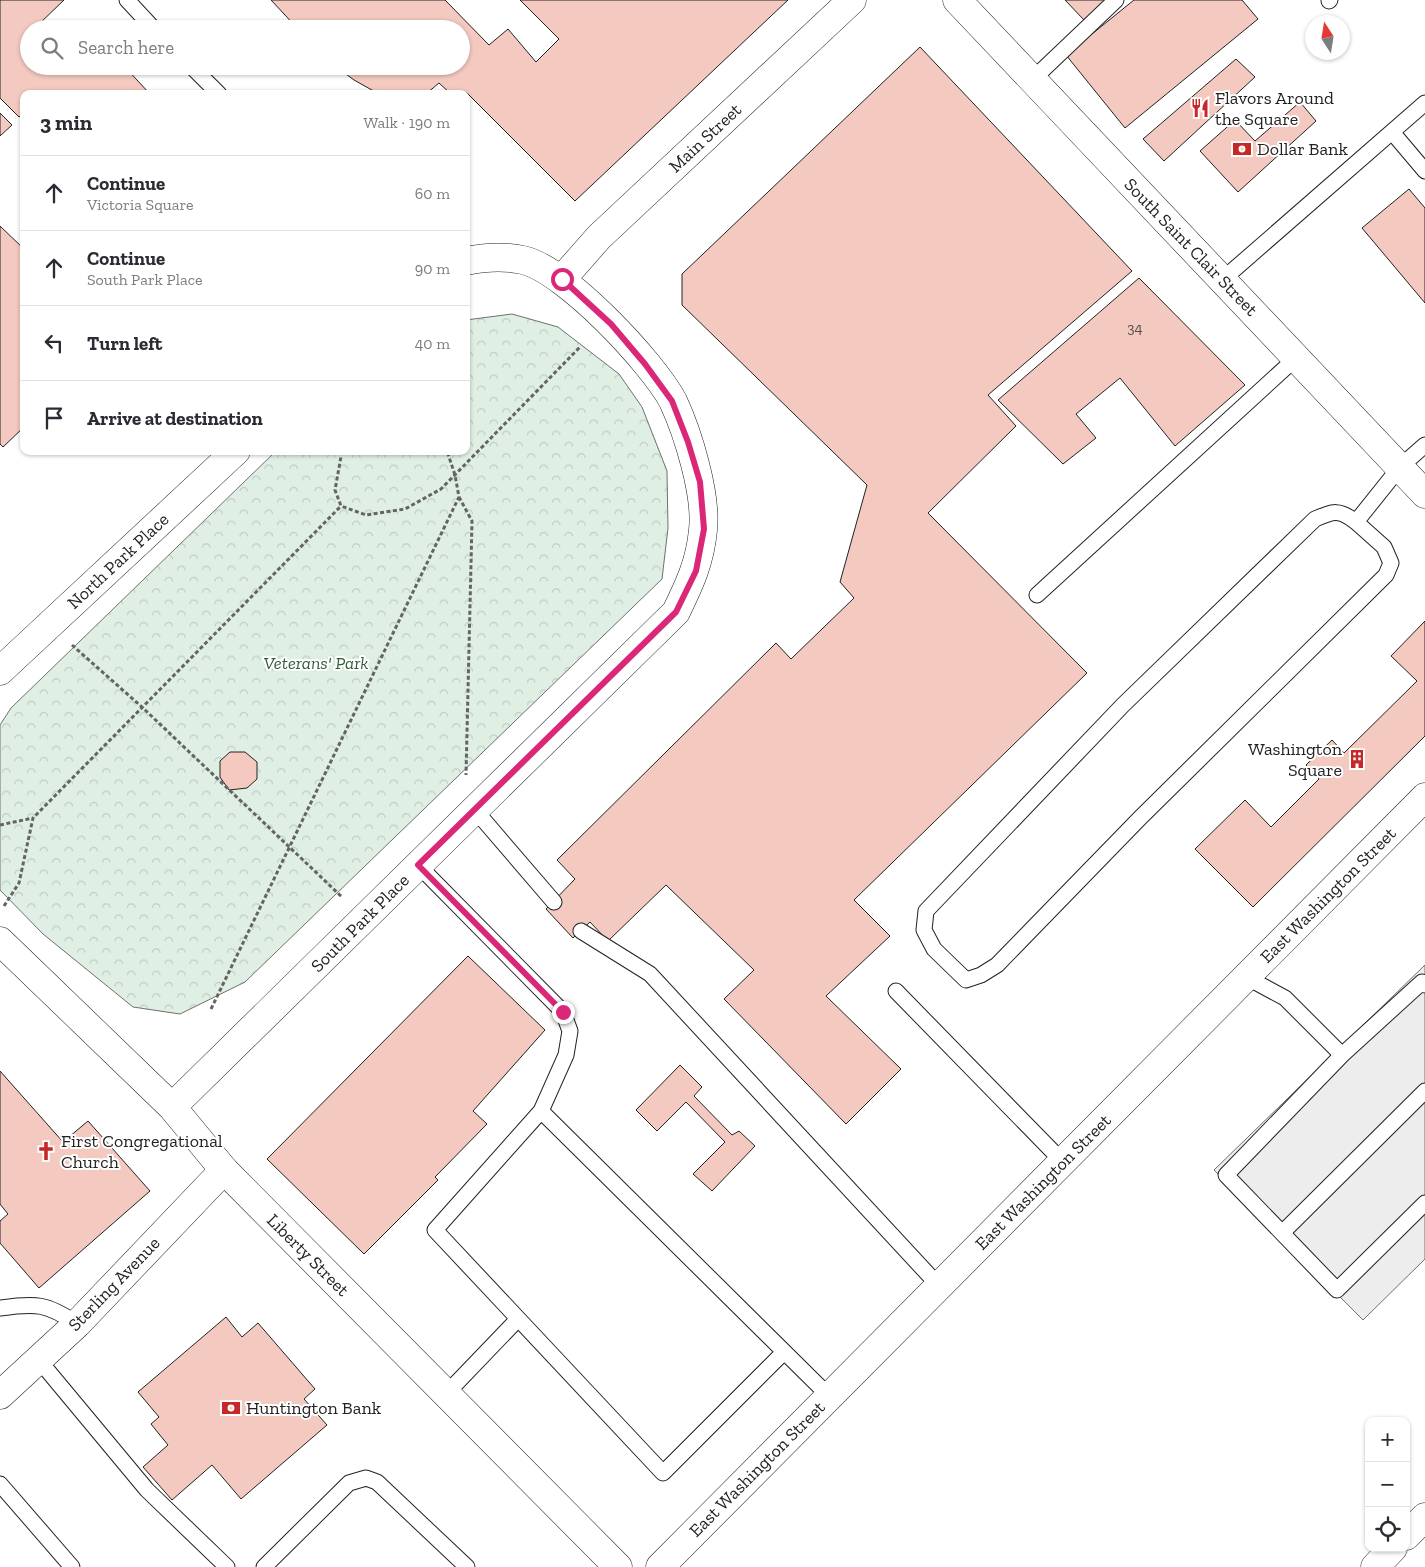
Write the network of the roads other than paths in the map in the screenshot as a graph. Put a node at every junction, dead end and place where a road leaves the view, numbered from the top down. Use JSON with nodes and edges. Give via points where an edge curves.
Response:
{"nodes":[{"id":1,"x":127,"y":0,"type":"edge"},
{"id":2,"x":852,"y":0,"type":"edge"},
{"id":3,"x":957,"y":0,"type":"edge"},
{"id":4,"x":1116,"y":0,"type":"edge"},
{"id":5,"x":146,"y":20,"type":"edge"},
{"id":6,"x":200,"y":75,"type":"edge"},
{"id":7,"x":1032,"y":80,"type":"junction"},
{"id":8,"x":215,"y":90,"type":"edge"},
{"id":9,"x":1425,"y":103,"type":"edge"},
{"id":10,"x":1392,"y":132,"type":"junction"},
{"id":11,"x":1425,"y":172,"type":"edge"},
{"id":12,"x":470,"y":259,"type":"edge"},
{"id":13,"x":562,"y":279,"type":"junction"},
{"id":14,"x":1222,"y":280,"type":"junction"},
{"id":15,"x":1296,"y":358,"type":"junction"},
{"id":16,"x":1425,"y":444,"type":"edge"},
{"id":17,"x":232,"y":455,"type":"edge"},
{"id":18,"x":1400,"y":467,"type":"junction"},
{"id":19,"x":1425,"y":494,"type":"edge"},
{"id":20,"x":1356,"y":522,"type":"junction"},
{"id":21,"x":1037,"y":596,"type":"dead end"},
{"id":22,"x":0,"y":671,"type":"edge"},
{"id":23,"x":1425,"y":797,"type":"edge"},
{"id":24,"x":475,"y":810,"type":"junction"},
{"id":25,"x":418,"y":865,"type":"junction"},
{"id":26,"x":554,"y":902,"type":"dead end"},
{"id":27,"x":581,"y":931,"type":"dead end"},
{"id":28,"x":0,"y":941,"type":"edge"},
{"id":29,"x":1246,"y":977,"type":"junction"},
{"id":30,"x":1425,"y":985,"type":"edge"},
{"id":31,"x":896,"y":991,"type":"dead end"},
{"id":32,"x":1342,"y":1055,"type":"junction"},
{"id":33,"x":1425,"y":1091,"type":"edge"},
{"id":34,"x":172,"y":1107,"type":"junction"},
{"id":35,"x":541,"y":1111,"type":"junction"},
{"id":36,"x":1063,"y":1162,"type":"junction"},
{"id":37,"x":224,"y":1170,"type":"junction"},
{"id":38,"x":1425,"y":1204,"type":"edge"},
{"id":39,"x":1282,"y":1233,"type":"junction"},
{"id":40,"x":939,"y":1286,"type":"junction"},
{"id":41,"x":0,"y":1308,"type":"edge"},
{"id":42,"x":518,"y":1319,"type":"junction"},
{"id":43,"x":77,"y":1324,"type":"junction"},
{"id":44,"x":784,"y":1352,"type":"junction"},
{"id":45,"x":38,"y":1359,"type":"junction"},
{"id":46,"x":446,"y":1394,"type":"junction"},
{"id":47,"x":0,"y":1395,"type":"edge"},
{"id":48,"x":829,"y":1396,"type":"junction"},
{"id":49,"x":0,"y":1484,"type":"edge"},
{"id":50,"x":1425,"y":1517,"type":"edge"},
{"id":51,"x":1410,"y":1532,"type":"edge"},
{"id":52,"x":1390,"y":1552,"type":"edge"},
{"id":53,"x":72,"y":1567,"type":"edge"},
{"id":54,"x":227,"y":1567,"type":"edge"},
{"id":55,"x":264,"y":1567,"type":"edge"},
{"id":56,"x":467,"y":1567,"type":"edge"},
{"id":57,"x":618,"y":1567,"type":"edge"},
{"id":58,"x":660,"y":1567,"type":"edge"},
{"id":59,"x":1375,"y":1567,"type":"edge"}],
"edges":[{"from":1,"to":5,"type":"lane"},
{"from":2,"to":13,"type":"street","name":"Main Street","via":[[599,237]]},
{"from":3,"to":7,"type":"street","name":"South Saint Clair Street"},
{"from":4,"to":7,"type":"lane"},
{"from":6,"to":8,"type":"lane"},
{"from":7,"to":14,"type":"street","name":"South Saint Clair Street"},
{"from":9,"to":10,"type":"lane"},
{"from":10,"to":11,"type":"lane"},
{"from":10,"to":14,"type":"lane"},
{"from":12,"to":13,"type":"street","name":"South Park Place","via":[[486,257],[524,260]]},
{"from":13,"to":24,"type":"street","name":"South Park Place","via":[[611,324],[672,401],[700,482],[704,529],[696,571],[676,612]]},
{"from":14,"to":15,"type":"street","name":"South Saint Clair Street"},
{"from":15,"to":18,"type":"street","name":"South Saint Clair Street"},
{"from":15,"to":21,"type":"lane"},
{"from":16,"to":18,"type":"lane"},
{"from":17,"to":22,"type":"street","name":"North Park Place"},
{"from":18,"to":19,"type":"street","name":"South Saint Clair Street"},
{"from":18,"to":20,"type":"lane"},
{"from":20,"to":20,"type":"lane","via":[[1344,513],[1331,512],[1315,519],[1123,705],[926,912],[924,930],[934,949],[966,980],[997,965],[1140,818],[1386,575],[1391,563],[1384,547]]},
{"from":23,"to":29,"type":"street","name":"East Washington Street"},
{"from":24,"to":25,"type":"street","name":"South Park Place"},
{"from":24,"to":26,"type":"lane"},
{"from":25,"to":34,"type":"street","name":"South Park Place"},
{"from":25,"to":35,"type":"lane","via":[[563,1012],[570,1031],[566,1056]]},
{"from":27,"to":40,"type":"lane","via":[[650,974]]},
{"from":28,"to":34,"type":"street","name":"Liberty Street"},
{"from":29,"to":32,"type":"lane","via":[[1285,998]]},
{"from":29,"to":36,"type":"street","name":"East Washington Street"},
{"from":30,"to":32,"type":"lane","via":[[1422,982]]},
{"from":31,"to":36,"type":"lane"},
{"from":32,"to":39,"type":"lane","via":[[1226,1174]]},
{"from":33,"to":39,"type":"lane"},
{"from":34,"to":37,"type":"street","name":"Liberty Street"},
{"from":35,"to":42,"type":"lane","via":[[435,1230]]},
{"from":35,"to":44,"type":"lane"},
{"from":36,"to":40,"type":"street","name":"East Washington Street"},
{"from":37,"to":43,"type":"street","name":"Sterling Avenue"},
{"from":37,"to":46,"type":"street","name":"Liberty Street"},
{"from":38,"to":39,"type":"lane","via":[[1337,1290]]},
{"from":40,"to":48,"type":"street","name":"East Washington Street"},
{"from":41,"to":43,"type":"lane","via":[[32,1304],[58,1310]]},
{"from":42,"to":44,"type":"lane","via":[[663,1473]]},
{"from":42,"to":46,"type":"lane"},
{"from":43,"to":45,"type":"street","name":"Sterling Avenue"},
{"from":44,"to":48,"type":"lane"},
{"from":45,"to":47,"type":"street","name":"Sterling Avenue"},
{"from":45,"to":54,"type":"lane","via":[[147,1490]]},
{"from":46,"to":57,"type":"street","name":"Liberty Street"},
{"from":48,"to":58,"type":"street","name":"East Washington Street"},
{"from":49,"to":53,"type":"lane"},
{"from":50,"to":51,"type":"street"},
{"from":52,"to":59,"type":"street"},
{"from":55,"to":56,"type":"lane","via":[[349,1482],[366,1478],[377,1482]]}]}
